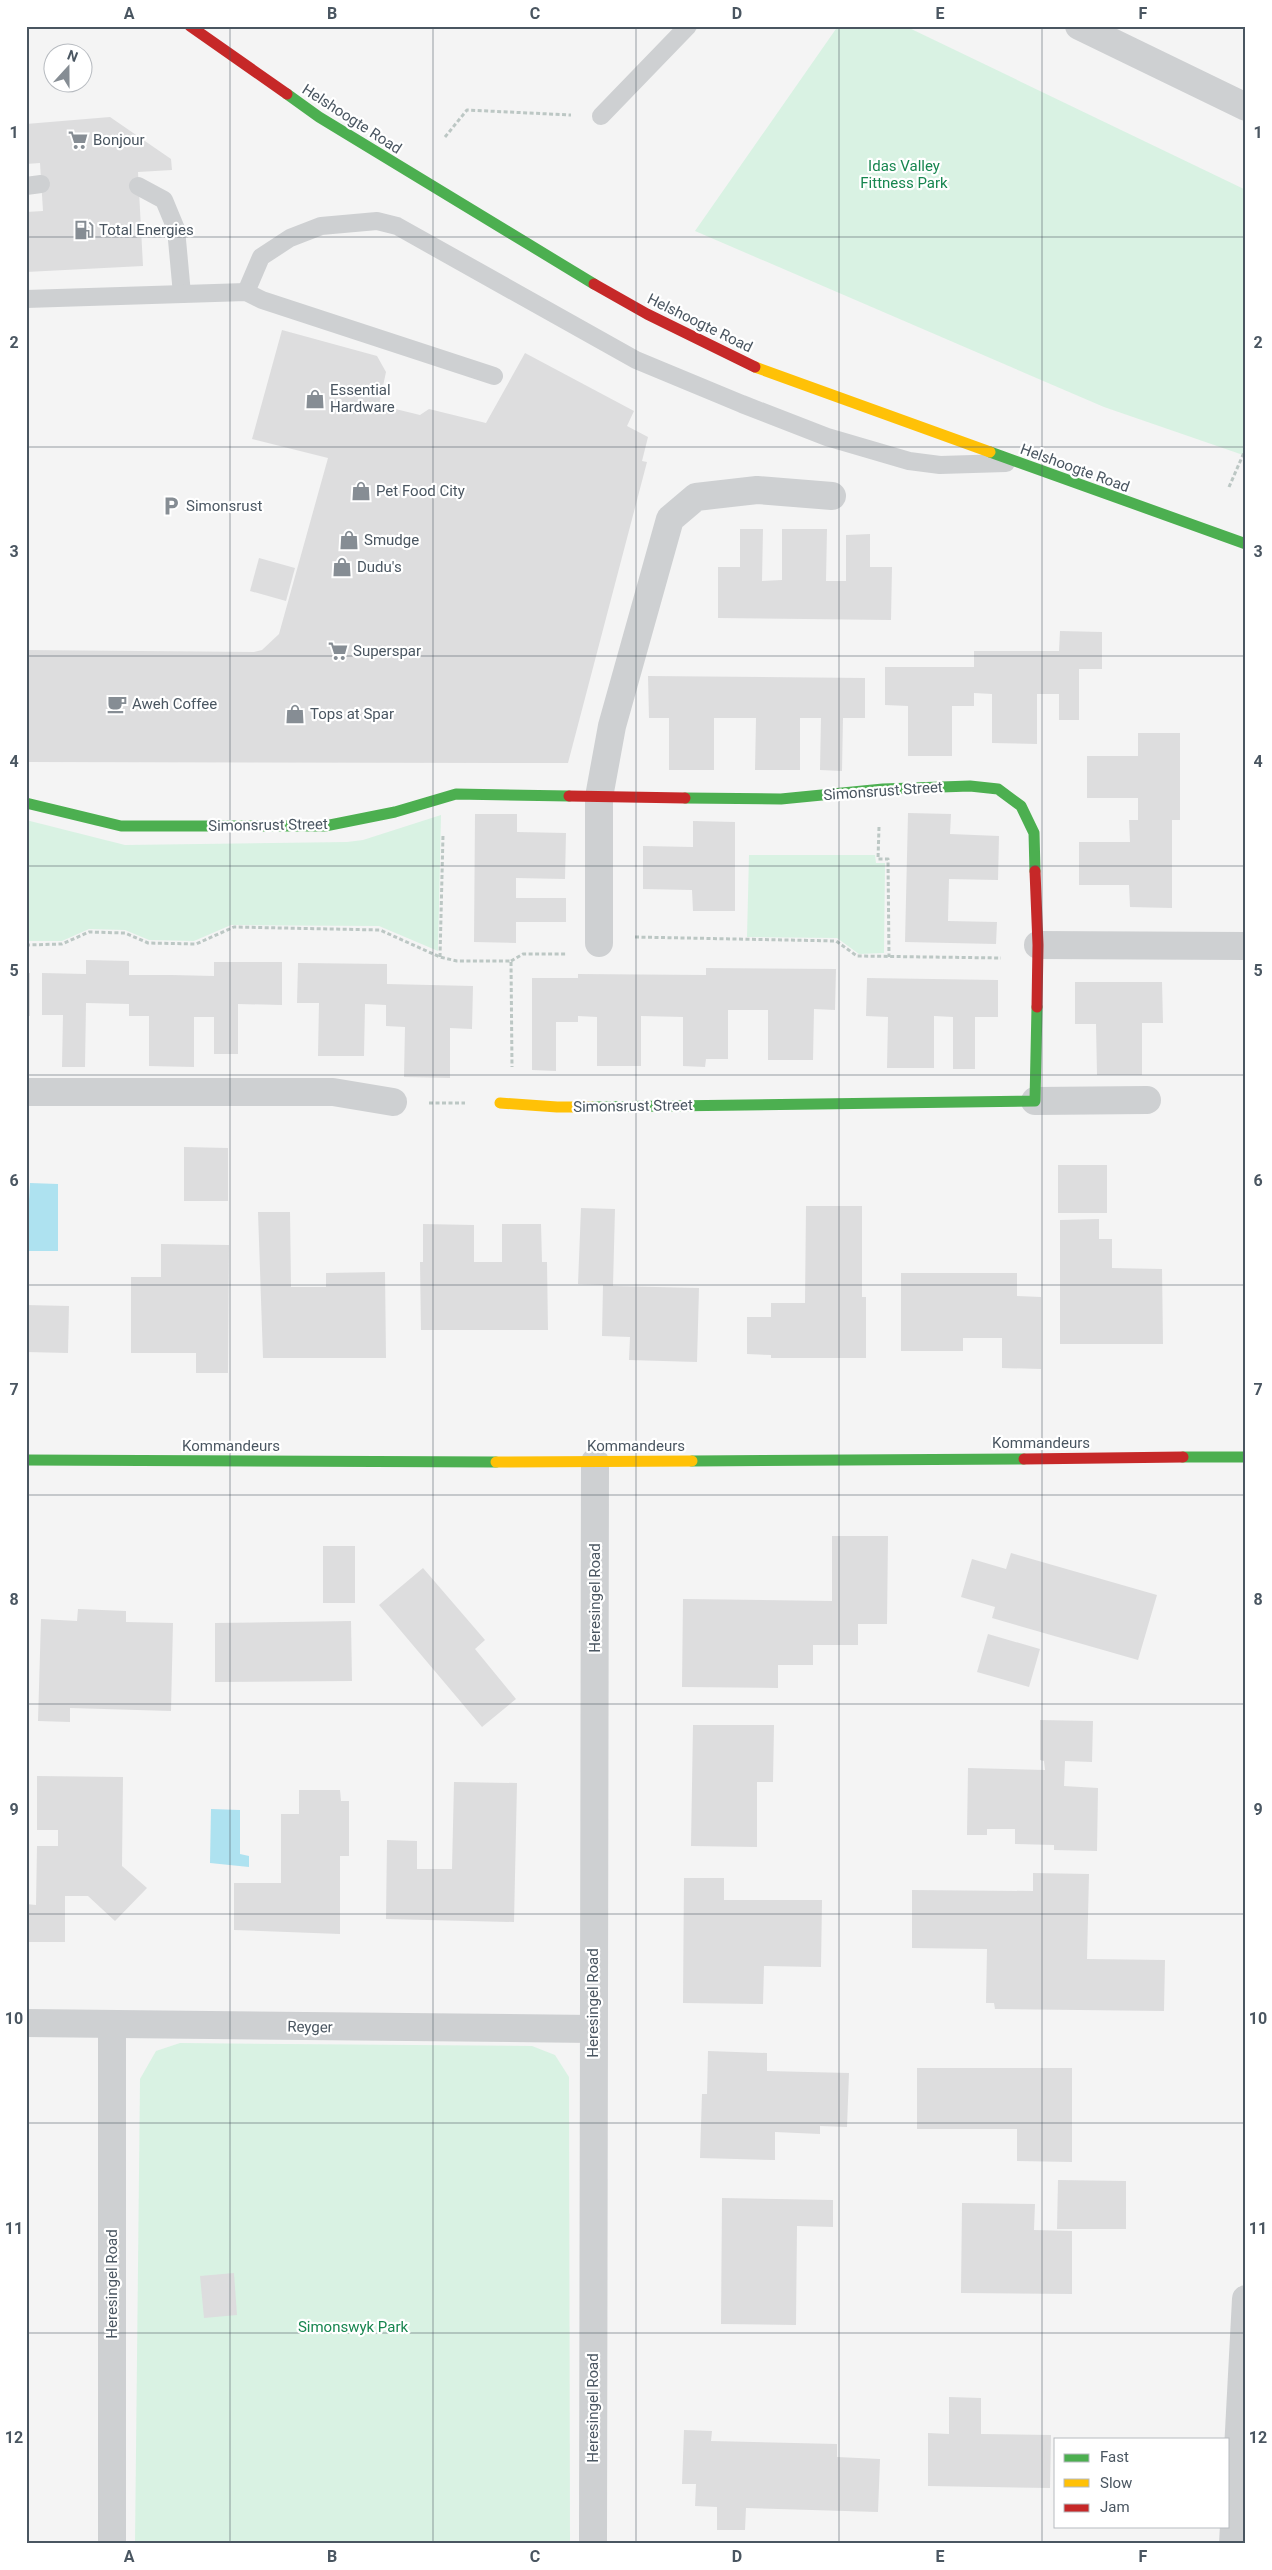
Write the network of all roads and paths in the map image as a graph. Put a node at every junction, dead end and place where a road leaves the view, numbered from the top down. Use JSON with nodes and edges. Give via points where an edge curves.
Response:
{"nodes":[{"id":1,"x":190,"y":26,"type":"edge"},
{"id":2,"x":688,"y":26,"type":"edge"},
{"id":3,"x":1079,"y":26,"type":"edge"},
{"id":4,"x":1246,"y":107,"type":"edge"},
{"id":5,"x":601,"y":116,"type":"joint"},
{"id":6,"x":445,"y":137,"type":"dead end"},
{"id":7,"x":138,"y":186,"type":"dead end"},
{"id":8,"x":246,"y":292,"type":"junction"},
{"id":9,"x":182,"y":294,"type":"junction"},
{"id":10,"x":26,"y":299,"type":"edge"},
{"id":11,"x":494,"y":376,"type":"dead end"},
{"id":12,"x":1246,"y":448,"type":"edge"},
{"id":13,"x":1016,"y":463,"type":"junction"},
{"id":14,"x":1229,"y":487,"type":"dead end"},
{"id":15,"x":832,"y":496,"type":"dead end"},
{"id":16,"x":1246,"y":544,"type":"edge"},
{"id":17,"x":879,"y":789,"type":"junction"},
{"id":18,"x":444,"y":797,"type":"junction"},
{"id":19,"x":599,"y":797,"type":"junction"},
{"id":20,"x":26,"y":803,"type":"edge"},
{"id":21,"x":599,"y":939,"type":"junction"},
{"id":22,"x":26,"y":945,"type":"edge"},
{"id":23,"x":1246,"y":946,"type":"edge"},
{"id":24,"x":1038,"y":951,"type":"junction"},
{"id":25,"x":440,"y":956,"type":"junction"},
{"id":26,"x":889,"y":957,"type":"junction"},
{"id":27,"x":511,"y":961,"type":"junction"},
{"id":28,"x":26,"y":1092,"type":"edge"},
{"id":29,"x":1036,"y":1100,"type":"junction"},
{"id":30,"x":1147,"y":1100,"type":"dead end"},
{"id":31,"x":393,"y":1102,"type":"joint"},
{"id":32,"x":468,"y":1103,"type":"dead end"},
{"id":33,"x":506,"y":1103,"type":"joint"},
{"id":34,"x":1246,"y":1457,"type":"edge"},
{"id":35,"x":26,"y":1460,"type":"edge"},
{"id":36,"x":595,"y":1462,"type":"junction"},
{"id":37,"x":26,"y":2023,"type":"edge"},
{"id":38,"x":112,"y":2025,"type":"junction"},
{"id":39,"x":593,"y":2029,"type":"junction"},
{"id":40,"x":1246,"y":2299,"type":"edge"},
{"id":41,"x":112,"y":2544,"type":"edge"},
{"id":42,"x":593,"y":2544,"type":"edge"},
{"id":43,"x":1233,"y":2544,"type":"edge"}],
"edges":[{"from":1,"to":13,"type":"street","name":"Helshoogte Road","via":[[318,117],[538,252],[647,314],[758,368]]},
{"from":2,"to":5,"type":"lane"},
{"from":3,"to":4,"type":"street"},
{"from":5,"to":6,"type":"path","via":[[467,110]]},
{"from":7,"to":9,"type":"lane","via":[[164,200],[176,229]]},
{"from":8,"to":9,"type":"lane"},
{"from":8,"to":11,"type":"lane"},
{"from":8,"to":13,"type":"lane","via":[[261,257],[290,238],[321,226],[377,221],[397,226],[636,360],[827,437],[908,461],[940,465]]},
{"from":9,"to":10,"type":"lane"},
{"from":12,"to":14,"type":"path"},
{"from":13,"to":16,"type":"street","name":"Helshoogte Road"},
{"from":15,"to":19,"type":"street","via":[[757,490],[696,497],[670,518],[612,726]]},
{"from":17,"to":19,"type":"street","name":"Simonsrust Street","via":[[781,799]]},
{"from":17,"to":24,"type":"street","name":"Simonsrust Street","via":[[970,786],[998,789],[1021,806],[1034,833]]},
{"from":17,"to":26,"type":"path","via":[[878,859],[888,859]]},
{"from":18,"to":19,"type":"street","name":"Simonsrust Street","via":[[456,794]]},
{"from":18,"to":20,"type":"street","name":"Simonsrust Street","via":[[396,812],[325,826],[121,826]]},
{"from":18,"to":25,"type":"path"},
{"from":19,"to":21,"type":"street"},
{"from":21,"to":26,"type":"path","via":[[836,941],[858,956]]},
{"from":21,"to":27,"type":"path","via":[[581,954],[523,954]]},
{"from":22,"to":25,"type":"path","via":[[62,944],[89,932],[125,933],[148,943],[196,944],[234,927],[380,930]]},
{"from":23,"to":24,"type":"street"},
{"from":24,"to":26,"type":"path"},
{"from":24,"to":29,"type":"street","name":"Simonsrust Street"},
{"from":25,"to":27,"type":"path","via":[[457,961]]},
{"from":27,"to":33,"type":"path"},
{"from":28,"to":31,"type":"street","via":[[333,1092]]},
{"from":29,"to":30,"type":"street","name":"Simonsrust Street"},
{"from":29,"to":33,"type":"street","name":"Simonsrust Street","via":[[557,1107]]},
{"from":31,"to":32,"type":"path"},
{"from":34,"to":36,"type":"street","name":"Kommandeurs"},
{"from":35,"to":36,"type":"street","name":"Kommandeurs"},
{"from":36,"to":39,"type":"street","name":"Heresingel Road"},
{"from":37,"to":38,"type":"street","name":"Reyger"},
{"from":38,"to":39,"type":"street","name":"Reyger"},
{"from":38,"to":41,"type":"street","name":"Heresingel Road"},
{"from":39,"to":42,"type":"street","name":"Heresingel Road"},
{"from":40,"to":43,"type":"street"}]}
